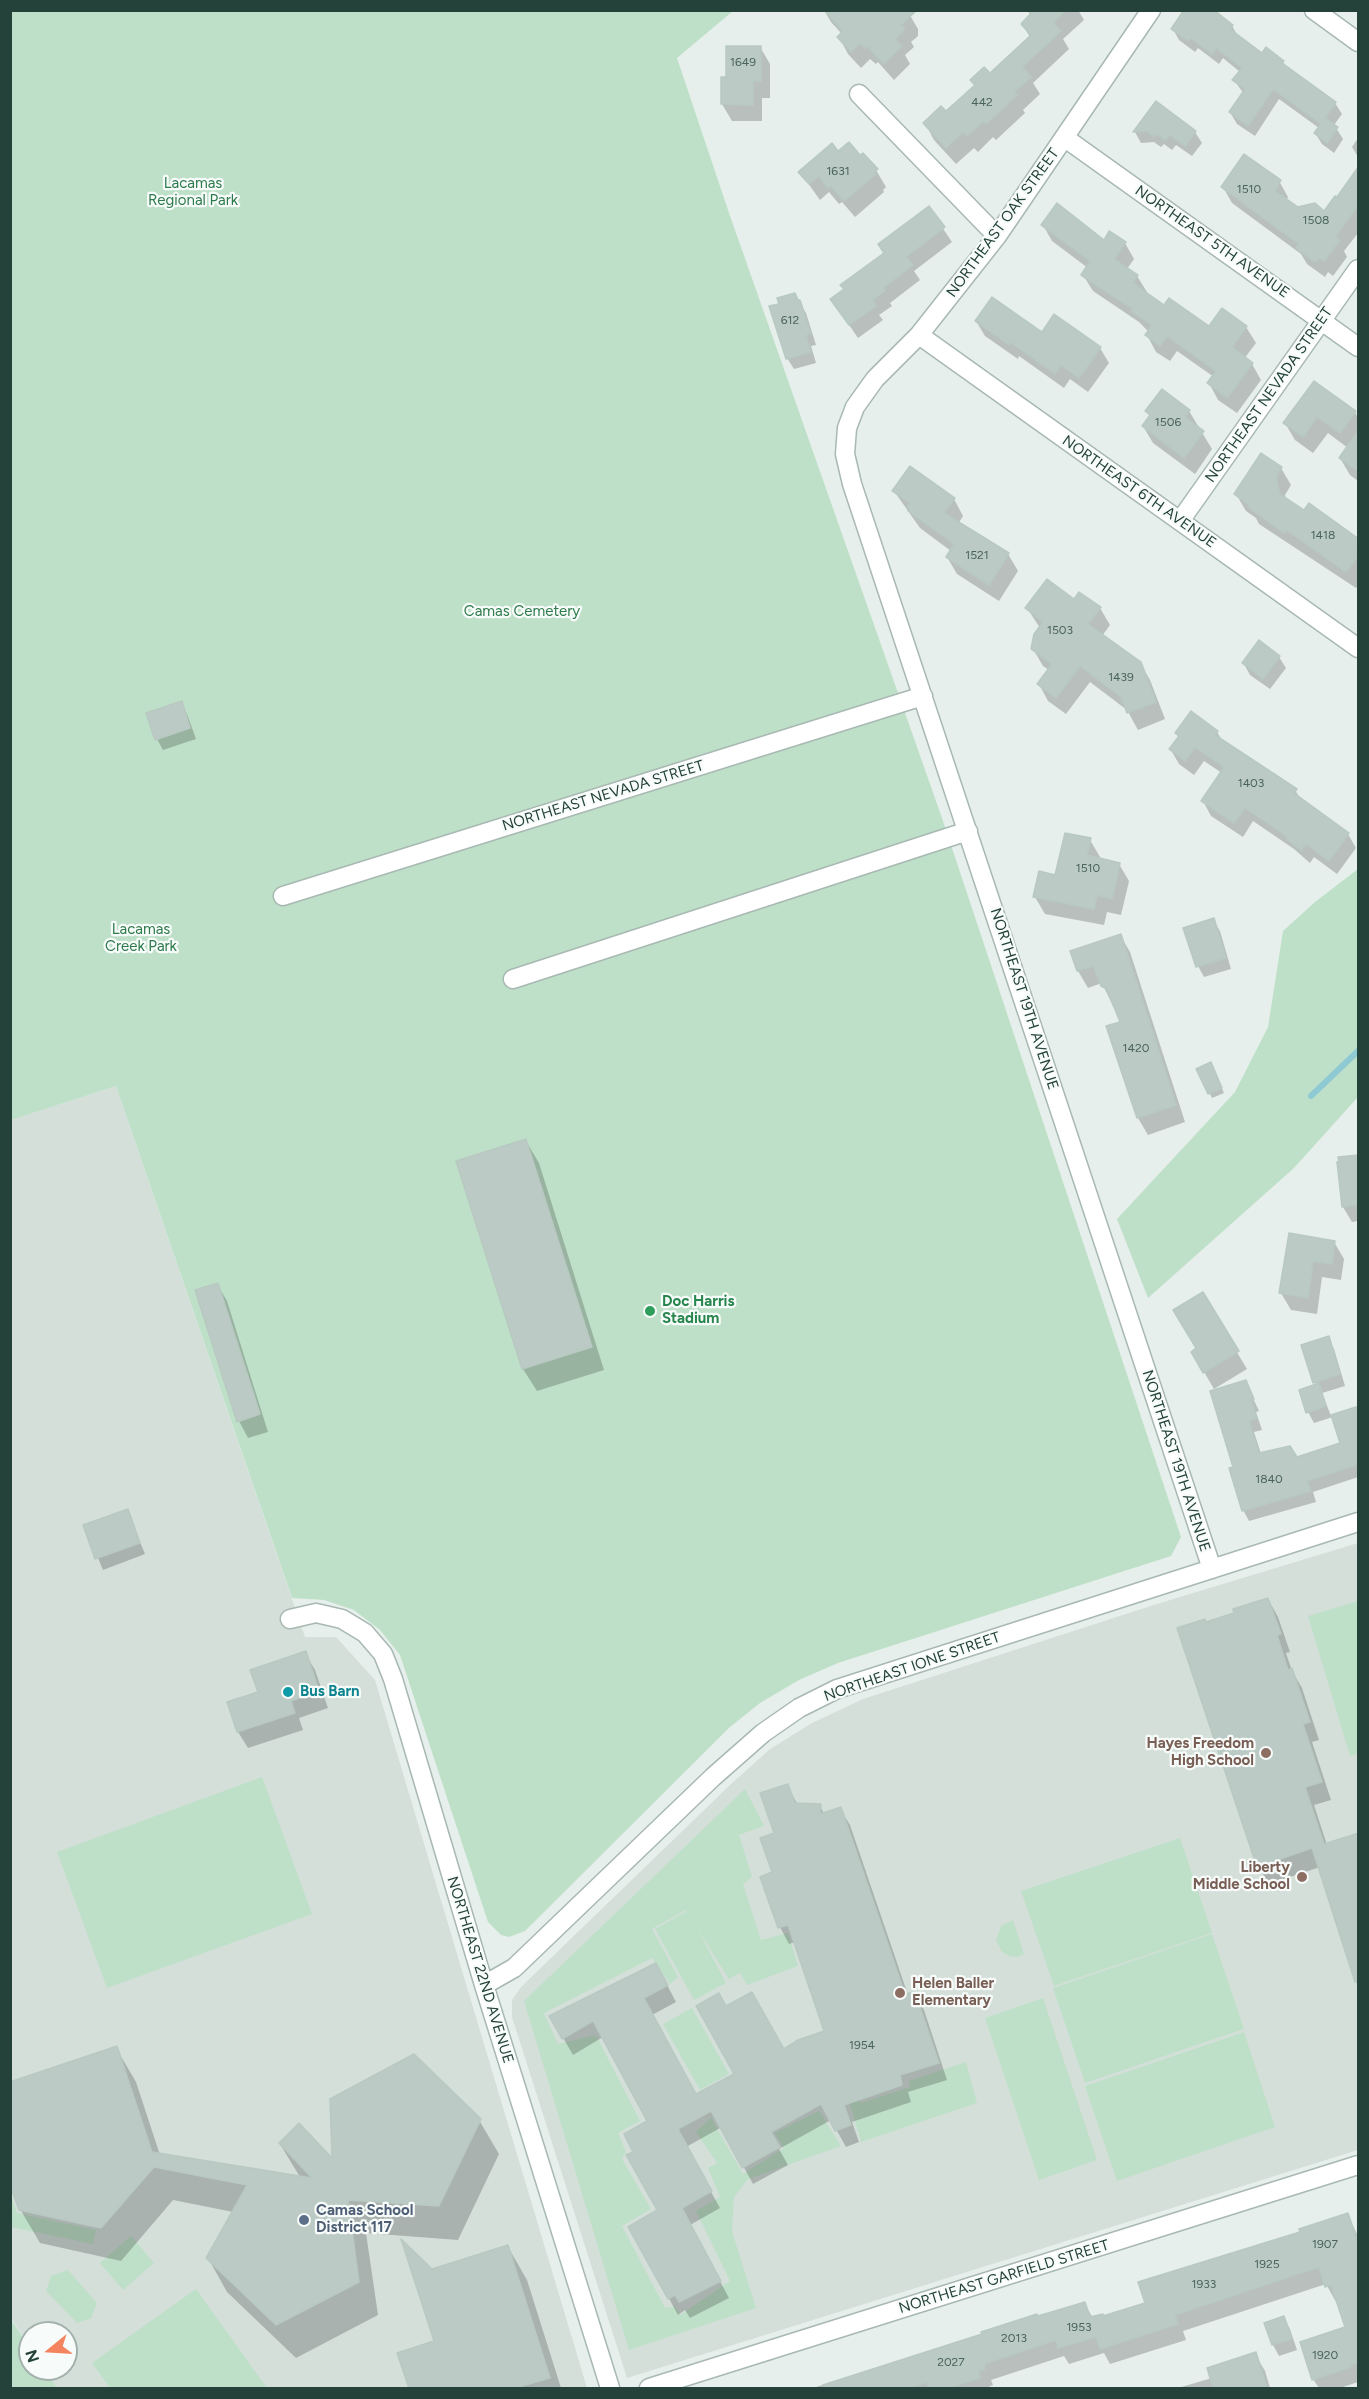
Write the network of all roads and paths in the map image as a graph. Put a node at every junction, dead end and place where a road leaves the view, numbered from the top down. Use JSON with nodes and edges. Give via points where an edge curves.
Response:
{"nodes":[{"id":1,"x":1151,"y":10,"type":"edge"},
{"id":2,"x":1314,"y":10,"type":"edge"},
{"id":3,"x":1359,"y":42,"type":"edge"},
{"id":4,"x":859,"y":94,"type":"dead end"},
{"id":5,"x":1065,"y":138,"type":"junction"},
{"id":6,"x":997,"y":236,"type":"junction"},
{"id":7,"x":1359,"y":269,"type":"edge"},
{"id":8,"x":1322,"y":321,"type":"junction"},
{"id":9,"x":919,"y":335,"type":"junction"},
{"id":10,"x":1359,"y":347,"type":"edge"},
{"id":11,"x":847,"y":428,"type":"joint"},
{"id":12,"x":1180,"y":521,"type":"junction"},
{"id":13,"x":1359,"y":648,"type":"edge"},
{"id":14,"x":923,"y":696,"type":"junction"},
{"id":15,"x":968,"y":831,"type":"junction"},
{"id":16,"x":283,"y":896,"type":"dead end"},
{"id":17,"x":513,"y":979,"type":"dead end"},
{"id":18,"x":1359,"y":1522,"type":"edge"},
{"id":19,"x":1212,"y":1569,"type":"junction"},
{"id":20,"x":290,"y":1619,"type":"dead end"},
{"id":21,"x":484,"y":1985,"type":"junction"},
{"id":22,"x":1359,"y":2165,"type":"edge"},
{"id":23,"x":610,"y":2388,"type":"edge"},
{"id":24,"x":649,"y":2388,"type":"edge"}],
"edges":[{"from":1,"to":5,"type":"street","name":"NORTHEAST OAK STREET"},
{"from":2,"to":3,"type":"street"},
{"from":4,"to":6,"type":"street"},
{"from":5,"to":6,"type":"street","name":"NORTHEAST OAK STREET"},
{"from":5,"to":8,"type":"street","name":"NORTHEAST 5TH AVENUE"},
{"from":6,"to":9,"type":"street","name":"NORTHEAST OAK STREET"},
{"from":7,"to":8,"type":"street","name":"NORTHEAST NEVADA STREET"},
{"from":8,"to":10,"type":"street","name":"NORTHEAST 5TH AVENUE"},
{"from":8,"to":12,"type":"street","name":"NORTHEAST NEVADA STREET"},
{"from":9,"to":11,"type":"street","name":"NORTHEAST OAK STREET","via":[[875,379],[855,407]]},
{"from":9,"to":12,"type":"street","name":"NORTHEAST 6TH AVENUE"},
{"from":11,"to":14,"type":"street","name":"NORTHEAST 19TH AVENUE","via":[[845,454],[852,484]]},
{"from":12,"to":13,"type":"street","name":"NORTHEAST 6TH AVENUE"},
{"from":14,"to":15,"type":"street","name":"NORTHEAST 19TH AVENUE"},
{"from":14,"to":16,"type":"street","name":"NORTHEAST NEVADA STREET"},
{"from":15,"to":17,"type":"street"},
{"from":15,"to":19,"type":"street","name":"NORTHEAST 19TH AVENUE"},
{"from":18,"to":19,"type":"street","name":"NORTHEAST IONE STREET"},
{"from":19,"to":21,"type":"street","name":"NORTHEAST IONE STREET","via":[[837,1689],[799,1708],[763,1732],[719,1771],[514,1968]]},
{"from":20,"to":21,"type":"street","name":"NORTHEAST 22ND AVENUE","via":[[316,1613],[342,1619],[365,1633],[383,1654]]},
{"from":21,"to":23,"type":"street","name":"NORTHEAST 22ND AVENUE"},
{"from":22,"to":24,"type":"street","name":"NORTHEAST GARFIELD STREET"}]}
